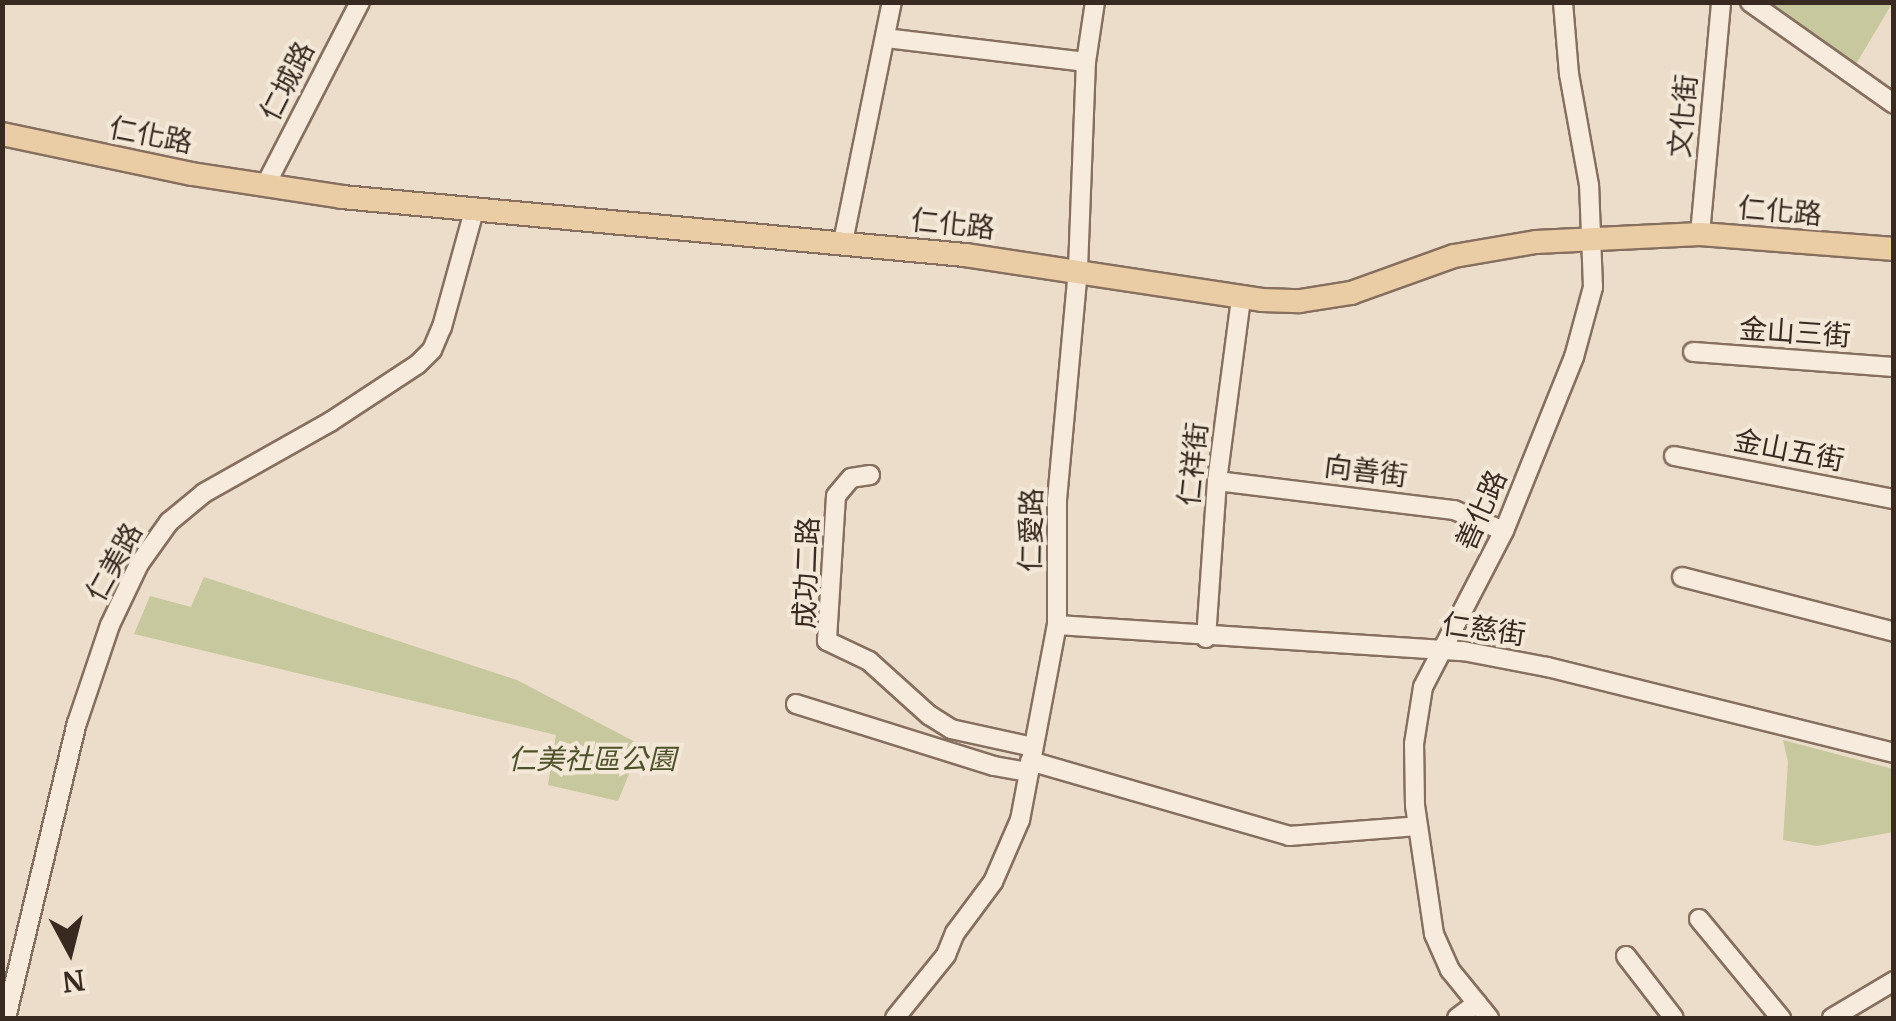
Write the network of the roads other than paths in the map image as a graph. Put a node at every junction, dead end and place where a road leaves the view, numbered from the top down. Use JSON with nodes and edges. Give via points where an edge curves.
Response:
{"nodes":[{"id":1,"x":360,"y":2,"type":"edge"},
{"id":2,"x":892,"y":2,"type":"edge"},
{"id":3,"x":1095,"y":2,"type":"edge"},
{"id":4,"x":1563,"y":2,"type":"edge"},
{"id":5,"x":1721,"y":2,"type":"edge"},
{"id":6,"x":1750,"y":2,"type":"edge"},
{"id":7,"x":885,"y":38,"type":"junction"},
{"id":8,"x":1086,"y":62,"type":"junction"},
{"id":9,"x":1894,"y":104,"type":"edge"},
{"id":10,"x":2,"y":134,"type":"edge"},
{"id":11,"x":265,"y":186,"type":"junction"},
{"id":12,"x":474,"y":211,"type":"junction"},
{"id":13,"x":1700,"y":234,"type":"junction"},
{"id":14,"x":1594,"y":239,"type":"junction"},
{"id":15,"x":842,"y":242,"type":"junction"},
{"id":16,"x":1894,"y":249,"type":"edge"},
{"id":17,"x":1078,"y":268,"type":"junction"},
{"id":18,"x":1241,"y":298,"type":"junction"},
{"id":19,"x":1693,"y":352,"type":"dead end"},
{"id":20,"x":1894,"y":367,"type":"edge"},
{"id":21,"x":1674,"y":456,"type":"dead end"},
{"id":22,"x":870,"y":475,"type":"dead end"},
{"id":23,"x":1217,"y":481,"type":"junction"},
{"id":24,"x":1894,"y":499,"type":"edge"},
{"id":25,"x":1504,"y":531,"type":"junction"},
{"id":26,"x":1682,"y":577,"type":"dead end"},
{"id":27,"x":1057,"y":624,"type":"junction"},
{"id":28,"x":1894,"y":632,"type":"edge"},
{"id":29,"x":1206,"y":638,"type":"junction"},
{"id":30,"x":1440,"y":650,"type":"junction"},
{"id":31,"x":796,"y":704,"type":"dead end"},
{"id":32,"x":1894,"y":753,"type":"edge"},
{"id":33,"x":1030,"y":760,"type":"junction"},
{"id":34,"x":1418,"y":826,"type":"junction"},
{"id":35,"x":1699,"y":919,"type":"dead end"},
{"id":36,"x":1626,"y":956,"type":"dead end"},
{"id":37,"x":1894,"y":981,"type":"edge"},
{"id":38,"x":1476,"y":1003,"type":"junction"},
{"id":39,"x":6,"y":1018,"type":"edge"},
{"id":40,"x":896,"y":1018,"type":"edge"},
{"id":41,"x":1457,"y":1018,"type":"edge"},
{"id":42,"x":1489,"y":1018,"type":"edge"},
{"id":43,"x":1674,"y":1018,"type":"edge"},
{"id":44,"x":1781,"y":1018,"type":"edge"},
{"id":45,"x":1832,"y":1018,"type":"edge"}],
"edges":[{"from":1,"to":11,"type":"street","name":"仁城路"},
{"from":2,"to":7,"type":"street"},
{"from":3,"to":8,"type":"street","name":"仁愛路"},
{"from":4,"to":14,"type":"street","name":"善化路"},
{"from":5,"to":13,"type":"street","name":"文化街"},
{"from":6,"to":9,"type":"street"},
{"from":7,"to":8,"type":"street"},
{"from":7,"to":15,"type":"street"},
{"from":8,"to":17,"type":"street","name":"仁愛路"},
{"from":10,"to":11,"type":"main road","name":"仁化路"},
{"from":11,"to":12,"type":"main road","name":"仁化路"},
{"from":12,"to":15,"type":"main road","name":"仁化路"},
{"from":12,"to":39,"type":"street","name":"仁美路","via":[[432,350],[274,456],[213,487],[170,522],[139,564],[77,723]]},
{"from":13,"to":14,"type":"main road","name":"仁化路"},
{"from":13,"to":16,"type":"main road","name":"仁化路"},
{"from":14,"to":18,"type":"main road","name":"仁化路","via":[[1478,251],[1327,298]]},
{"from":14,"to":25,"type":"street","name":"善化路","via":[[1584,330]]},
{"from":15,"to":17,"type":"main road","name":"仁化路"},
{"from":17,"to":18,"type":"main road","name":"仁化路"},
{"from":17,"to":27,"type":"street","name":"仁愛路","via":[[1057,500]]},
{"from":18,"to":23,"type":"street","name":"仁祥街"},
{"from":19,"to":20,"type":"street","name":"金山三街"},
{"from":21,"to":24,"type":"street","name":"金山五街"},
{"from":22,"to":33,"type":"street","name":"成功二路","via":[[851,478],[836,496],[827,641],[869,660],[951,729]]},
{"from":23,"to":25,"type":"street","name":"向善街","via":[[1454,510]]},
{"from":23,"to":29,"type":"street","name":"仁祥街"},
{"from":25,"to":30,"type":"street","name":"善化路"},
{"from":26,"to":28,"type":"street"},
{"from":27,"to":29,"type":"street","name":"仁慈街"},
{"from":27,"to":33,"type":"street","name":"仁愛路"},
{"from":29,"to":30,"type":"street","name":"仁慈街"},
{"from":30,"to":32,"type":"street","name":"仁慈街","via":[[1547,666]]},
{"from":30,"to":34,"type":"street","name":"善化路","via":[[1417,720]]},
{"from":31,"to":33,"type":"street","name":"成功二路","via":[[994,766]]},
{"from":33,"to":34,"type":"street","name":"成功二路","via":[[1288,836]]},
{"from":33,"to":40,"type":"street","name":"仁愛路","via":[[1020,820],[993,882]]},
{"from":34,"to":38,"type":"street","name":"善化路","via":[[1439,951]]},
{"from":35,"to":44,"type":"street"},
{"from":36,"to":43,"type":"street"},
{"from":37,"to":45,"type":"street"},
{"from":38,"to":41,"type":"street"},
{"from":38,"to":42,"type":"street","name":"善化路"}]}
